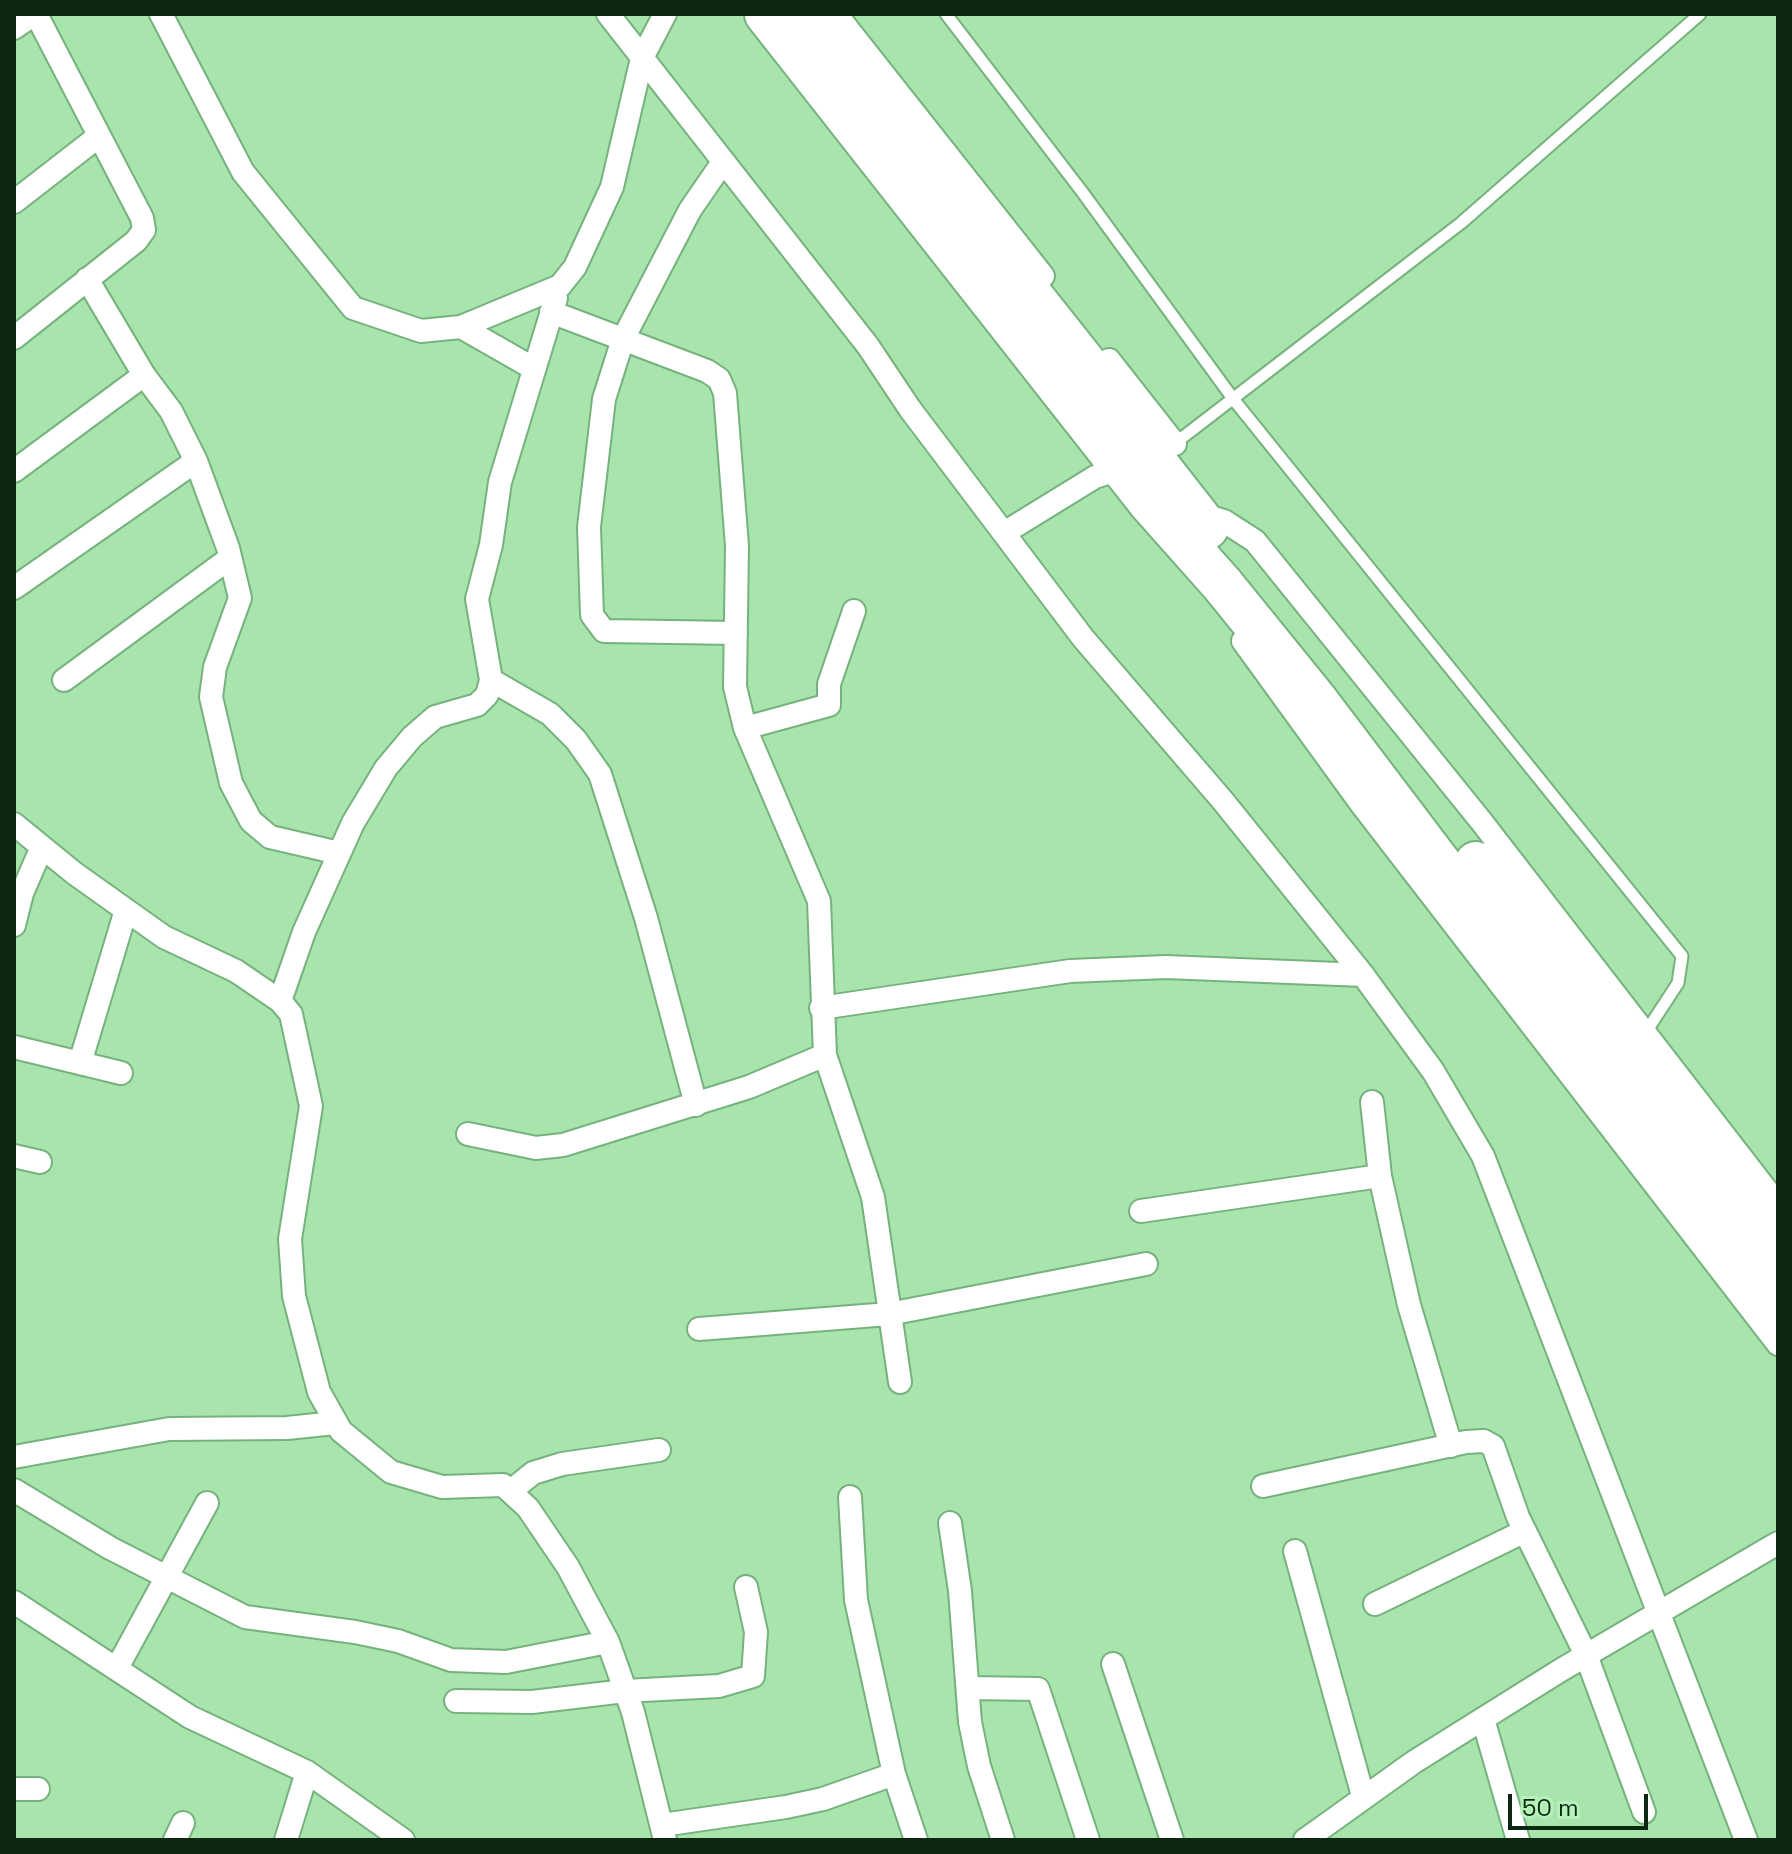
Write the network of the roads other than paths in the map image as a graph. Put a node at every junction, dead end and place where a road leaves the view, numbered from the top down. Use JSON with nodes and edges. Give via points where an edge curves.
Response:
{"nodes":[{"id":1,"x":35,"y":14,"type":"edge"},
{"id":2,"x":161,"y":14,"type":"edge"},
{"id":3,"x":608,"y":14,"type":"edge"},
{"id":4,"x":665,"y":14,"type":"edge"},
{"id":5,"x":744,"y":14,"type":"edge"},
{"id":6,"x":766,"y":14,"type":"edge"},
{"id":7,"x":808,"y":14,"type":"edge"},
{"id":8,"x":836,"y":14,"type":"edge"},
{"id":9,"x":946,"y":14,"type":"edge"},
{"id":10,"x":1700,"y":14,"type":"edge"},
{"id":11,"x":14,"y":28,"type":"edge"},
{"id":12,"x":642,"y":58,"type":"junction"},
{"id":13,"x":99,"y":136,"type":"junction"},
{"id":14,"x":723,"y":162,"type":"junction"},
{"id":15,"x":14,"y":202,"type":"edge"},
{"id":16,"x":87,"y":279,"type":"junction"},
{"id":17,"x":560,"y":286,"type":"junction"},
{"id":18,"x":551,"y":312,"type":"junction"},
{"id":19,"x":461,"y":327,"type":"junction"},
{"id":20,"x":14,"y":338,"type":"edge"},
{"id":21,"x":623,"y":339,"type":"junction"},
{"id":22,"x":533,"y":368,"type":"junction"},
{"id":23,"x":144,"y":375,"type":"junction"},
{"id":24,"x":1234,"y":400,"type":"junction"},
{"id":25,"x":196,"y":461,"type":"junction"},
{"id":26,"x":1140,"y":461,"type":"junction"},
{"id":27,"x":14,"y":471,"type":"edge"},
{"id":28,"x":1196,"y":513,"type":"junction"},
{"id":29,"x":1004,"y":533,"type":"junction"},
{"id":30,"x":230,"y":558,"type":"junction"},
{"id":31,"x":14,"y":588,"type":"edge"},
{"id":32,"x":854,"y":611,"type":"dead end"},
{"id":33,"x":736,"y":633,"type":"junction"},
{"id":34,"x":1280,"y":635,"type":"junction"},
{"id":35,"x":64,"y":680,"type":"dead end"},
{"id":36,"x":491,"y":680,"type":"junction"},
{"id":37,"x":745,"y":728,"type":"junction"},
{"id":38,"x":14,"y":824,"type":"edge"},
{"id":39,"x":42,"y":847,"type":"junction"},
{"id":40,"x":339,"y":853,"type":"junction"},
{"id":41,"x":126,"y":910,"type":"junction"},
{"id":42,"x":14,"y":925,"type":"edge"},
{"id":43,"x":1363,"y":975,"type":"junction"},
{"id":44,"x":280,"y":1001,"type":"junction"},
{"id":45,"x":821,"y":1008,"type":"junction"},
{"id":46,"x":1646,"y":1032,"type":"junction"},
{"id":47,"x":14,"y":1047,"type":"edge"},
{"id":48,"x":825,"y":1055,"type":"junction"},
{"id":49,"x":80,"y":1063,"type":"junction"},
{"id":50,"x":121,"y":1073,"type":"dead end"},
{"id":51,"x":1372,"y":1102,"type":"dead end"},
{"id":52,"x":696,"y":1105,"type":"junction"},
{"id":53,"x":468,"y":1134,"type":"dead end"},
{"id":54,"x":14,"y":1156,"type":"edge"},
{"id":55,"x":40,"y":1162,"type":"dead end"},
{"id":56,"x":1380,"y":1176,"type":"junction"},
{"id":57,"x":1778,"y":1205,"type":"edge"},
{"id":58,"x":1141,"y":1211,"type":"dead end"},
{"id":59,"x":1778,"y":1248,"type":"edge"},
{"id":60,"x":1146,"y":1264,"type":"dead end"},
{"id":61,"x":1778,"y":1305,"type":"edge"},
{"id":62,"x":889,"y":1314,"type":"junction"},
{"id":63,"x":699,"y":1329,"type":"dead end"},
{"id":64,"x":1778,"y":1344,"type":"edge"},
{"id":65,"x":900,"y":1382,"type":"dead end"},
{"id":66,"x":335,"y":1423,"type":"junction"},
{"id":67,"x":1451,"y":1446,"type":"junction"},
{"id":68,"x":659,"y":1450,"type":"dead end"},
{"id":69,"x":14,"y":1457,"type":"edge"},
{"id":70,"x":1263,"y":1486,"type":"dead end"},
{"id":71,"x":14,"y":1490,"type":"edge"},
{"id":72,"x":512,"y":1490,"type":"junction"},
{"id":73,"x":850,"y":1497,"type":"dead end"},
{"id":74,"x":207,"y":1503,"type":"dead end"},
{"id":75,"x":950,"y":1523,"type":"dead end"},
{"id":76,"x":1525,"y":1531,"type":"junction"},
{"id":77,"x":1778,"y":1543,"type":"edge"},
{"id":78,"x":1295,"y":1551,"type":"dead end"},
{"id":79,"x":167,"y":1574,"type":"junction"},
{"id":80,"x":746,"y":1587,"type":"dead end"},
{"id":81,"x":14,"y":1602,"type":"edge"},
{"id":82,"x":1375,"y":1604,"type":"dead end"},
{"id":83,"x":1659,"y":1612,"type":"junction"},
{"id":84,"x":608,"y":1642,"type":"junction"},
{"id":85,"x":1586,"y":1655,"type":"junction"},
{"id":86,"x":1113,"y":1664,"type":"dead end"},
{"id":87,"x":117,"y":1668,"type":"junction"},
{"id":88,"x":968,"y":1688,"type":"junction"},
{"id":89,"x":625,"y":1691,"type":"junction"},
{"id":90,"x":456,"y":1701,"type":"dead end"},
{"id":91,"x":1483,"y":1719,"type":"junction"},
{"id":92,"x":307,"y":1772,"type":"junction"},
{"id":93,"x":894,"y":1774,"type":"junction"},
{"id":94,"x":14,"y":1789,"type":"edge"},
{"id":95,"x":38,"y":1789,"type":"dead end"},
{"id":96,"x":1363,"y":1796,"type":"junction"},
{"id":97,"x":1644,"y":1812,"type":"dead end"},
{"id":98,"x":664,"y":1832,"type":"edge"},
{"id":99,"x":391,"y":1836,"type":"edge"},
{"id":100,"x":286,"y":1840,"type":"edge"},
{"id":101,"x":916,"y":1840,"type":"edge"},
{"id":102,"x":1003,"y":1840,"type":"edge"},
{"id":103,"x":1088,"y":1840,"type":"edge"},
{"id":104,"x":1172,"y":1840,"type":"edge"},
{"id":105,"x":1305,"y":1840,"type":"edge"},
{"id":106,"x":1518,"y":1840,"type":"edge"},
{"id":107,"x":1746,"y":1840,"type":"edge"}],
"edges":[{"from":1,"to":11,"type":"street"},
{"from":1,"to":13,"type":"street"},
{"from":2,"to":19,"type":"street","via":[[243,172],[353,308],[421,331]]},
{"from":3,"to":12,"type":"street"},
{"from":4,"to":12,"type":"street"},
{"from":5,"to":26,"type":"street"},
{"from":6,"to":26,"type":"highway"},
{"from":7,"to":26,"type":"highway","via":[[1104,387]]},
{"from":8,"to":26,"type":"street"},
{"from":9,"to":24,"type":"lane"},
{"from":10,"to":24,"type":"lane","via":[[1461,223]]},
{"from":12,"to":14,"type":"street"},
{"from":12,"to":17,"type":"street","via":[[612,187],[575,267]]},
{"from":13,"to":15,"type":"street"},
{"from":13,"to":16,"type":"street","via":[[144,230]]},
{"from":14,"to":21,"type":"street","via":[[690,210]]},
{"from":14,"to":29,"type":"street","via":[[868,346]]},
{"from":16,"to":20,"type":"street"},
{"from":16,"to":23,"type":"street"},
{"from":17,"to":18,"type":"street"},
{"from":17,"to":19,"type":"street"},
{"from":18,"to":21,"type":"street"},
{"from":18,"to":22,"type":"street"},
{"from":19,"to":22,"type":"street"},
{"from":21,"to":33,"type":"street","via":[[707,371],[719,379],[725,393],[737,546]]},
{"from":21,"to":33,"type":"street","via":[[604,399],[591,513],[592,615],[604,631]]},
{"from":22,"to":36,"type":"street","via":[[500,482],[477,599]]},
{"from":23,"to":25,"type":"street","via":[[171,411]]},
{"from":23,"to":27,"type":"street"},
{"from":24,"to":26,"type":"lane"},
{"from":24,"to":46,"type":"lane","via":[[1682,956],[1678,983]]},
{"from":25,"to":30,"type":"street"},
{"from":25,"to":31,"type":"street"},
{"from":26,"to":28,"type":"highway"},
{"from":26,"to":29,"type":"street"},
{"from":26,"to":34,"type":"highway"},
{"from":26,"to":64,"type":"street","via":[[1183,559],[1362,805]]},
{"from":28,"to":34,"type":"highway"},
{"from":28,"to":46,"type":"street","via":[[1224,521],[1255,541]]},
{"from":29,"to":43,"type":"street","via":[[1083,638]]},
{"from":30,"to":35,"type":"street"},
{"from":30,"to":40,"type":"street","via":[[240,598],[215,667],[211,697],[231,783],[251,821],[270,837]]},
{"from":32,"to":37,"type":"street","via":[[829,684],[829,705]]},
{"from":33,"to":37,"type":"street","via":[[735,687]]},
{"from":34,"to":59,"type":"highway"},
{"from":34,"to":61,"type":"highway","via":[[1316,700],[1553,1013],[1625,1098]]},
{"from":36,"to":40,"type":"street","via":[[477,705],[435,717],[412,737],[386,768]]},
{"from":36,"to":52,"type":"street","via":[[550,714],[600,774],[646,918]]},
{"from":37,"to":45,"type":"street","via":[[819,901]]},
{"from":38,"to":39,"type":"street"},
{"from":39,"to":41,"type":"street"},
{"from":39,"to":42,"type":"street"},
{"from":40,"to":44,"type":"street"},
{"from":41,"to":44,"type":"street"},
{"from":41,"to":49,"type":"street"},
{"from":43,"to":45,"type":"street","via":[[1166,967],[1070,971]]},
{"from":43,"to":83,"type":"street","via":[[1433,1071],[1483,1156]]},
{"from":44,"to":66,"type":"street","via":[[296,1024],[311,1106],[290,1239],[294,1296],[315,1382]]},
{"from":45,"to":48,"type":"street"},
{"from":46,"to":57,"type":"street"},
{"from":47,"to":49,"type":"street"},
{"from":48,"to":52,"type":"street"},
{"from":48,"to":62,"type":"street","via":[[873,1197]]},
{"from":49,"to":50,"type":"street"},
{"from":51,"to":56,"type":"street"},
{"from":52,"to":53,"type":"street","via":[[550,1148]]},
{"from":54,"to":55,"type":"street"},
{"from":56,"to":58,"type":"street"},
{"from":56,"to":67,"type":"street","via":[[1409,1305]]},
{"from":60,"to":62,"type":"street"},
{"from":62,"to":63,"type":"street"},
{"from":62,"to":65,"type":"street"},
{"from":66,"to":69,"type":"street","via":[[169,1429]]},
{"from":66,"to":72,"type":"street","via":[[356,1446],[403,1476],[442,1487],[489,1484]]},
{"from":67,"to":70,"type":"street"},
{"from":67,"to":76,"type":"street","via":[[1484,1441],[1493,1446]]},
{"from":68,"to":72,"type":"street","via":[[562,1464],[533,1473]]},
{"from":71,"to":79,"type":"street","via":[[110,1548]]},
{"from":72,"to":84,"type":"street","via":[[568,1567]]},
{"from":73,"to":93,"type":"street","via":[[856,1600]]},
{"from":74,"to":79,"type":"street"},
{"from":75,"to":88,"type":"street"},
{"from":76,"to":82,"type":"street"},
{"from":76,"to":85,"type":"street"},
{"from":77,"to":83,"type":"street"},
{"from":78,"to":96,"type":"street"},
{"from":79,"to":84,"type":"street","via":[[245,1617],[355,1632],[451,1660],[506,1662]]},
{"from":79,"to":87,"type":"street"},
{"from":80,"to":89,"type":"street","via":[[756,1632],[753,1676],[719,1686]]},
{"from":81,"to":87,"type":"street"},
{"from":83,"to":85,"type":"street"},
{"from":83,"to":107,"type":"street"},
{"from":84,"to":89,"type":"street"},
{"from":85,"to":91,"type":"street"},
{"from":85,"to":97,"type":"street"},
{"from":86,"to":104,"type":"street"},
{"from":87,"to":92,"type":"street","via":[[190,1717]]},
{"from":88,"to":102,"type":"street","via":[[979,1766]]},
{"from":88,"to":103,"type":"street","via":[[1038,1689]]},
{"from":89,"to":90,"type":"street","via":[[532,1702]]},
{"from":89,"to":98,"type":"street"},
{"from":91,"to":96,"type":"street"},
{"from":91,"to":106,"type":"street"},
{"from":92,"to":99,"type":"street"},
{"from":92,"to":100,"type":"street"},
{"from":93,"to":98,"type":"street","via":[[823,1799]]},
{"from":93,"to":101,"type":"street"},
{"from":94,"to":95,"type":"street"},
{"from":96,"to":105,"type":"street"}]}
